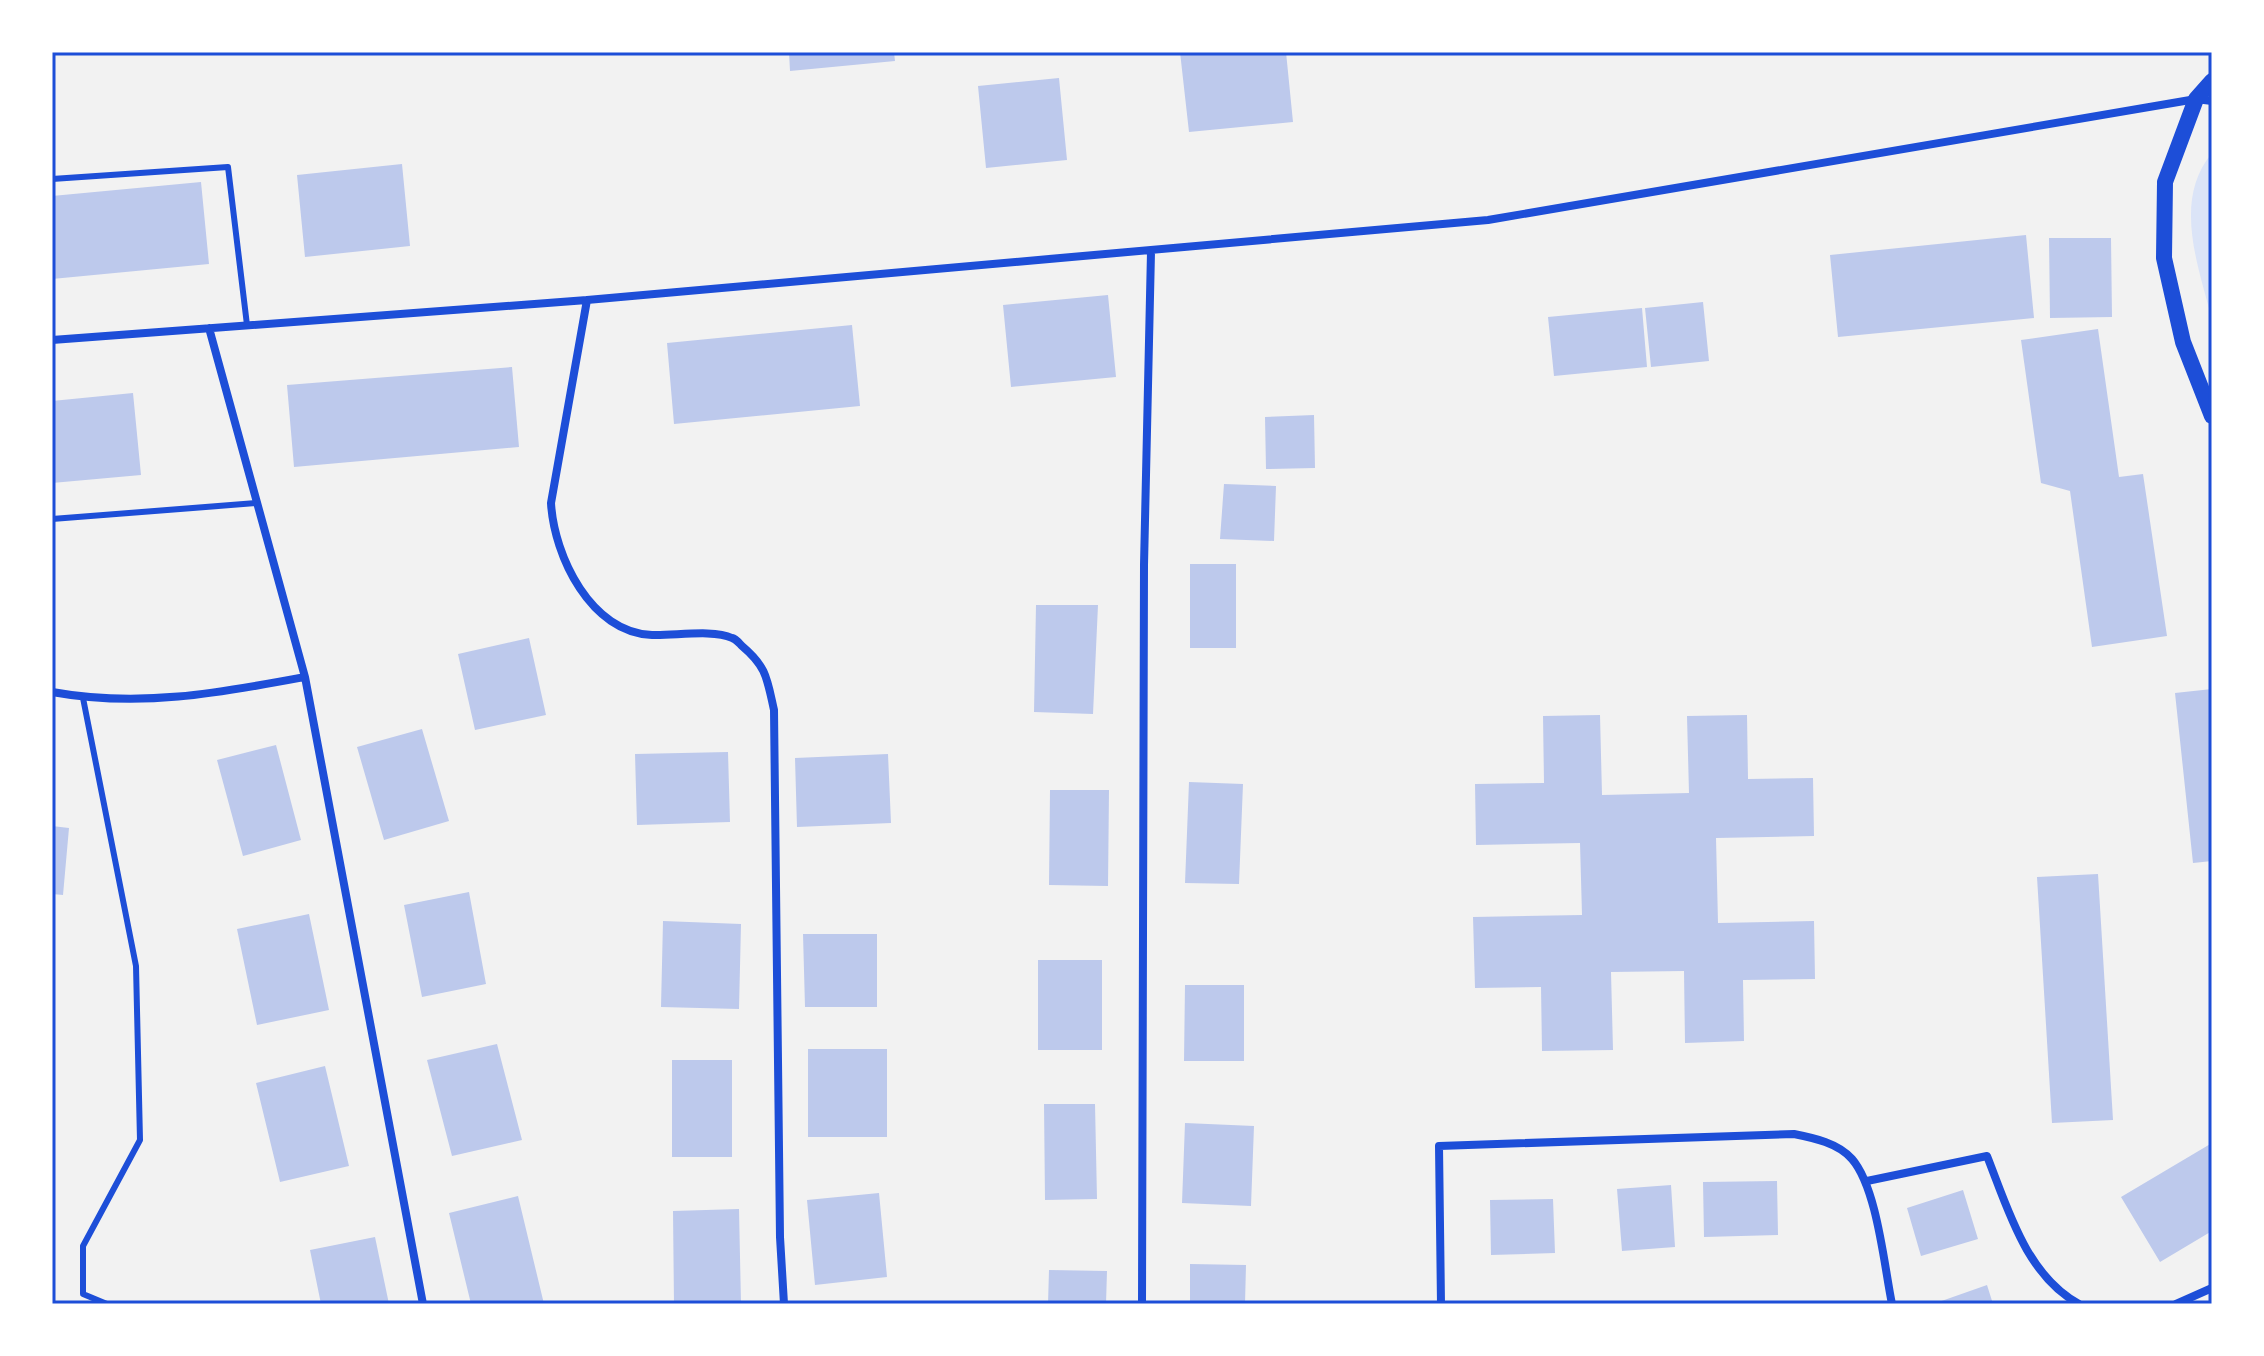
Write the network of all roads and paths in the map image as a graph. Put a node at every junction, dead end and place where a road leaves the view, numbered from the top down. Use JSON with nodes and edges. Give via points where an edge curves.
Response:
{"nodes":[{"id":1,"x":2212,"y":81,"type":"edge"},
{"id":2,"x":2204,"y":100,"type":"edge"},
{"id":3,"x":52,"y":179,"type":"edge"},
{"id":4,"x":1151,"y":252,"type":"junction"},
{"id":5,"x":587,"y":300,"type":"junction"},
{"id":6,"x":247,"y":325,"type":"junction"},
{"id":7,"x":209,"y":328,"type":"junction"},
{"id":8,"x":52,"y":340,"type":"edge"},
{"id":9,"x":2212,"y":416,"type":"edge"},
{"id":10,"x":257,"y":503,"type":"junction"},
{"id":11,"x":52,"y":519,"type":"edge"},
{"id":12,"x":305,"y":677,"type":"junction"},
{"id":13,"x":52,"y":692,"type":"edge"},
{"id":14,"x":83,"y":698,"type":"junction"},
{"id":15,"x":1867,"y":1181,"type":"junction"},
{"id":16,"x":2212,"y":1288,"type":"edge"},
{"id":17,"x":107,"y":1304,"type":"edge"},
{"id":18,"x":423,"y":1304,"type":"edge"},
{"id":19,"x":784,"y":1304,"type":"edge"},
{"id":20,"x":1142,"y":1304,"type":"edge"},
{"id":21,"x":1441,"y":1304,"type":"edge"},
{"id":22,"x":1892,"y":1304,"type":"edge"},
{"id":23,"x":2079,"y":1304,"type":"edge"},
{"id":24,"x":2176,"y":1304,"type":"edge"}],
"edges":[{"from":1,"to":2,"type":"main road"},
{"from":2,"to":4,"type":"street","via":[[1488,220]]},
{"from":2,"to":9,"type":"main road","via":[[2165,182],[2164,258],[2183,342]]},
{"from":3,"to":6,"type":"lane","via":[[228,167]]},
{"from":4,"to":5,"type":"street"},
{"from":4,"to":20,"type":"street","via":[[1144,565]]},
{"from":5,"to":6,"type":"street"},
{"from":5,"to":19,"type":"street","via":[[551,503],[561,549],[583,591],[623,629],[732,638],[760,662],[774,710]]},
{"from":6,"to":7,"type":"street"},
{"from":7,"to":8,"type":"street"},
{"from":7,"to":10,"type":"street"},
{"from":10,"to":11,"type":"lane"},
{"from":10,"to":12,"type":"street"},
{"from":12,"to":14,"type":"street","via":[[156,700]]},
{"from":12,"to":18,"type":"street"},
{"from":13,"to":14,"type":"street"},
{"from":14,"to":17,"type":"lane","via":[[136,966],[140,1140],[83,1246],[83,1294]]},
{"from":15,"to":21,"type":"street","via":[[1850,1156],[1794,1134],[1439,1146]]},
{"from":15,"to":22,"type":"street"},
{"from":15,"to":23,"type":"street","via":[[1987,1156],[2037,1267]]},
{"from":16,"to":24,"type":"street"}]}
